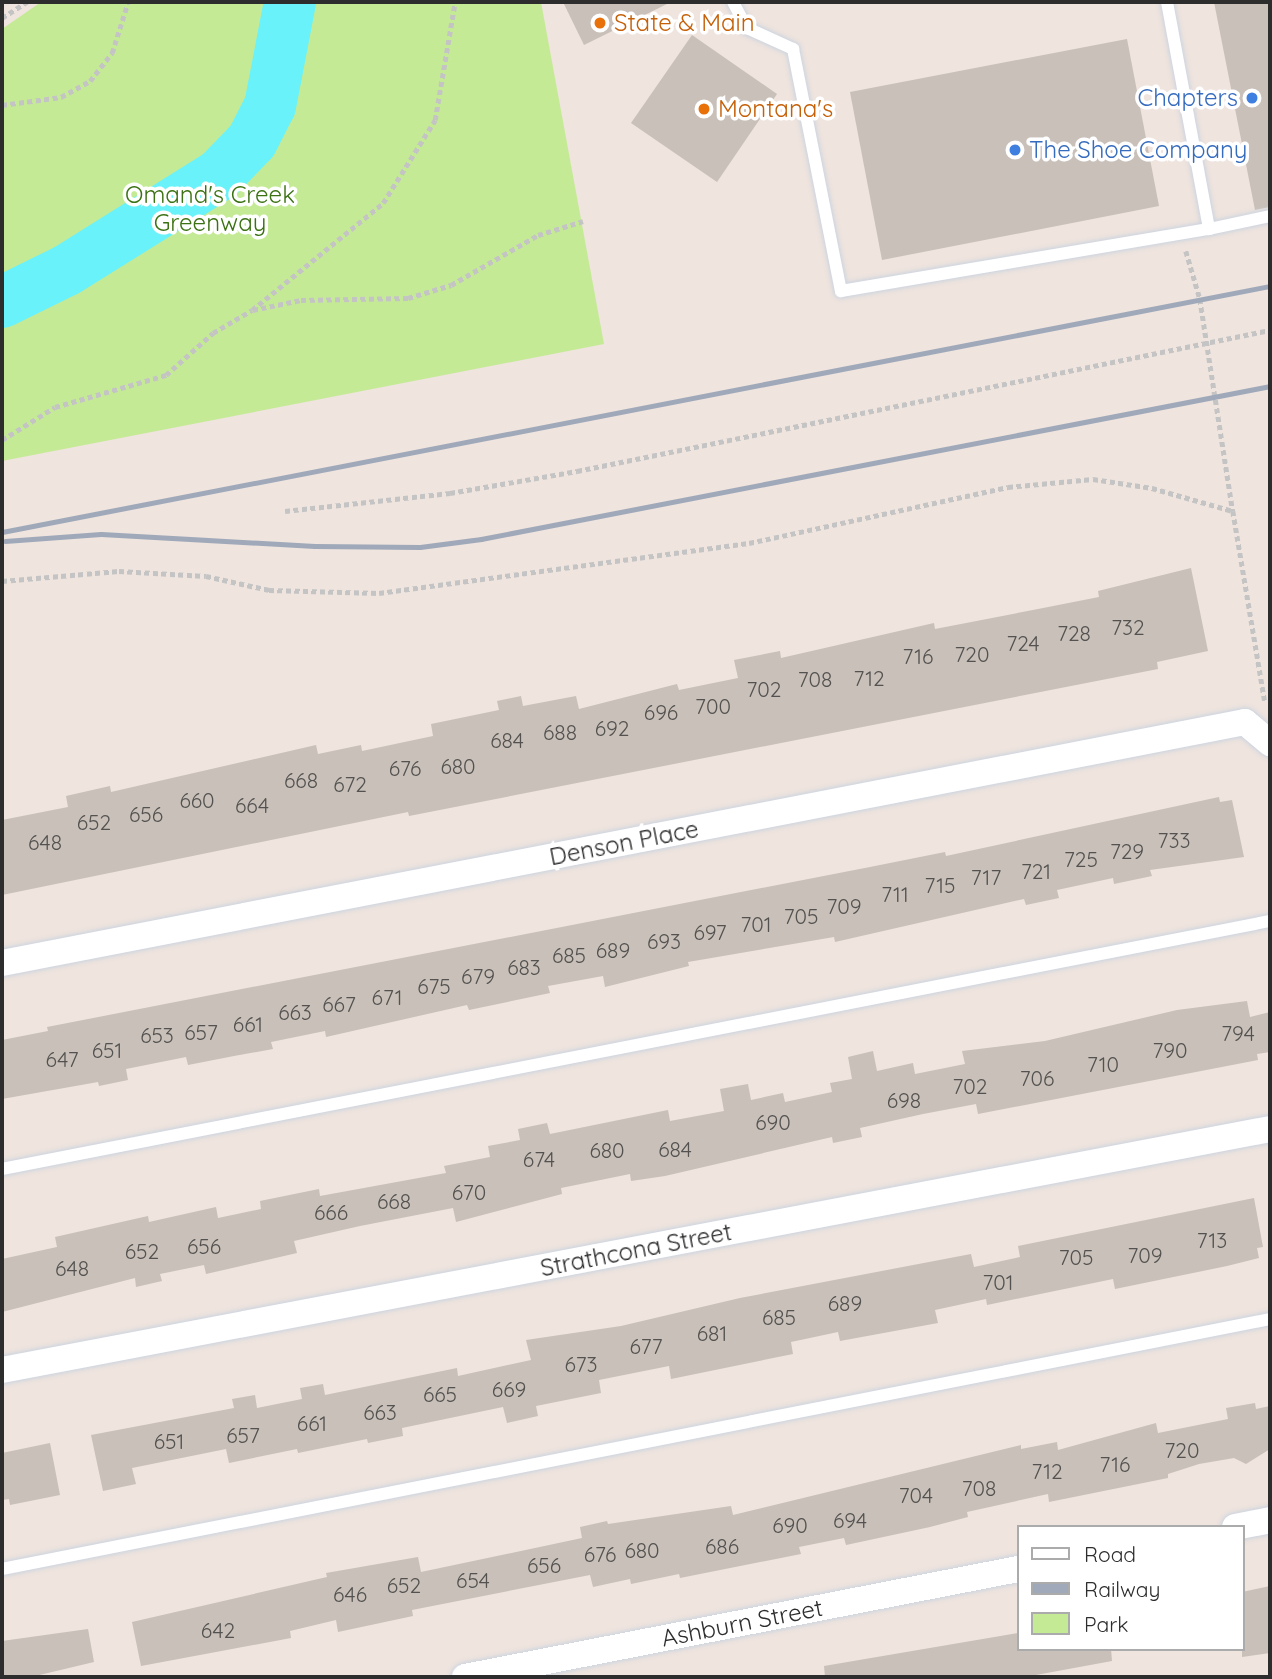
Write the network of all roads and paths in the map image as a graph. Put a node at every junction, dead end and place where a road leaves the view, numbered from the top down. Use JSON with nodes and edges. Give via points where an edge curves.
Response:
{"nodes":[{"id":1,"x":27,"y":2,"type":"edge"},
{"id":2,"x":128,"y":2,"type":"edge"},
{"id":3,"x":456,"y":2,"type":"edge"},
{"id":4,"x":733,"y":2,"type":"edge"},
{"id":5,"x":1167,"y":2,"type":"edge"},
{"id":6,"x":2,"y":18,"type":"edge"},
{"id":7,"x":2,"y":105,"type":"edge"},
{"id":8,"x":1270,"y":216,"type":"edge"},
{"id":9,"x":583,"y":221,"type":"dead end"},
{"id":10,"x":1209,"y":229,"type":"junction"},
{"id":11,"x":1181,"y":234,"type":"junction"},
{"id":12,"x":252,"y":310,"type":"junction"},
{"id":13,"x":1270,"y":330,"type":"edge"},
{"id":14,"x":1207,"y":342,"type":"junction"},
{"id":15,"x":2,"y":440,"type":"edge"},
{"id":16,"x":285,"y":511,"type":"dead end"},
{"id":17,"x":1233,"y":512,"type":"junction"},
{"id":18,"x":2,"y":581,"type":"edge"},
{"id":19,"x":1256,"y":716,"type":"junction"},
{"id":20,"x":1270,"y":743,"type":"edge"},
{"id":21,"x":1270,"y":921,"type":"edge"},
{"id":22,"x":2,"y":963,"type":"edge"},
{"id":23,"x":1270,"y":1129,"type":"edge"},
{"id":24,"x":2,"y":1168,"type":"edge"},
{"id":25,"x":1270,"y":1320,"type":"edge"},
{"id":26,"x":2,"y":1370,"type":"edge"},
{"id":27,"x":1270,"y":1520,"type":"edge"},
{"id":28,"x":1244,"y":1525,"type":"edge"},
{"id":29,"x":2,"y":1569,"type":"edge"},
{"id":30,"x":1016,"y":1569,"type":"edge"},
{"id":31,"x":465,"y":1677,"type":"edge"}],
"edges":[{"from":1,"to":6,"type":"path"},
{"from":2,"to":7,"type":"path","via":[[112,53],[90,81],[61,97]]},
{"from":3,"to":12,"type":"path","via":[[435,120],[406,173],[383,203]]},
{"from":4,"to":11,"type":"lane","via":[[747,28],[793,49],[841,291]]},
{"from":5,"to":10,"type":"lane"},
{"from":8,"to":10,"type":"lane"},
{"from":9,"to":12,"type":"path","via":[[538,235],[451,285],[408,298],[301,300]]},
{"from":10,"to":11,"type":"lane"},
{"from":11,"to":14,"type":"path"},
{"from":12,"to":15,"type":"path","via":[[213,333],[166,375],[55,407]]},
{"from":13,"to":14,"type":"path"},
{"from":14,"to":16,"type":"path","via":[[577,471],[450,493]]},
{"from":14,"to":17,"type":"path"},
{"from":17,"to":18,"type":"path","via":[[1153,488],[1093,479],[1008,488],[750,543],[379,593],[270,590],[206,576],[119,571]]},
{"from":17,"to":19,"type":"path"},
{"from":19,"to":20,"type":"street"},
{"from":19,"to":22,"type":"street","name":"Denson Place"},
{"from":21,"to":24,"type":"lane"},
{"from":23,"to":26,"type":"street","name":"Strathcona Street"},
{"from":25,"to":29,"type":"lane"},
{"from":27,"to":28,"type":"street"},
{"from":30,"to":31,"type":"street","name":"Ashburn Street"}]}
